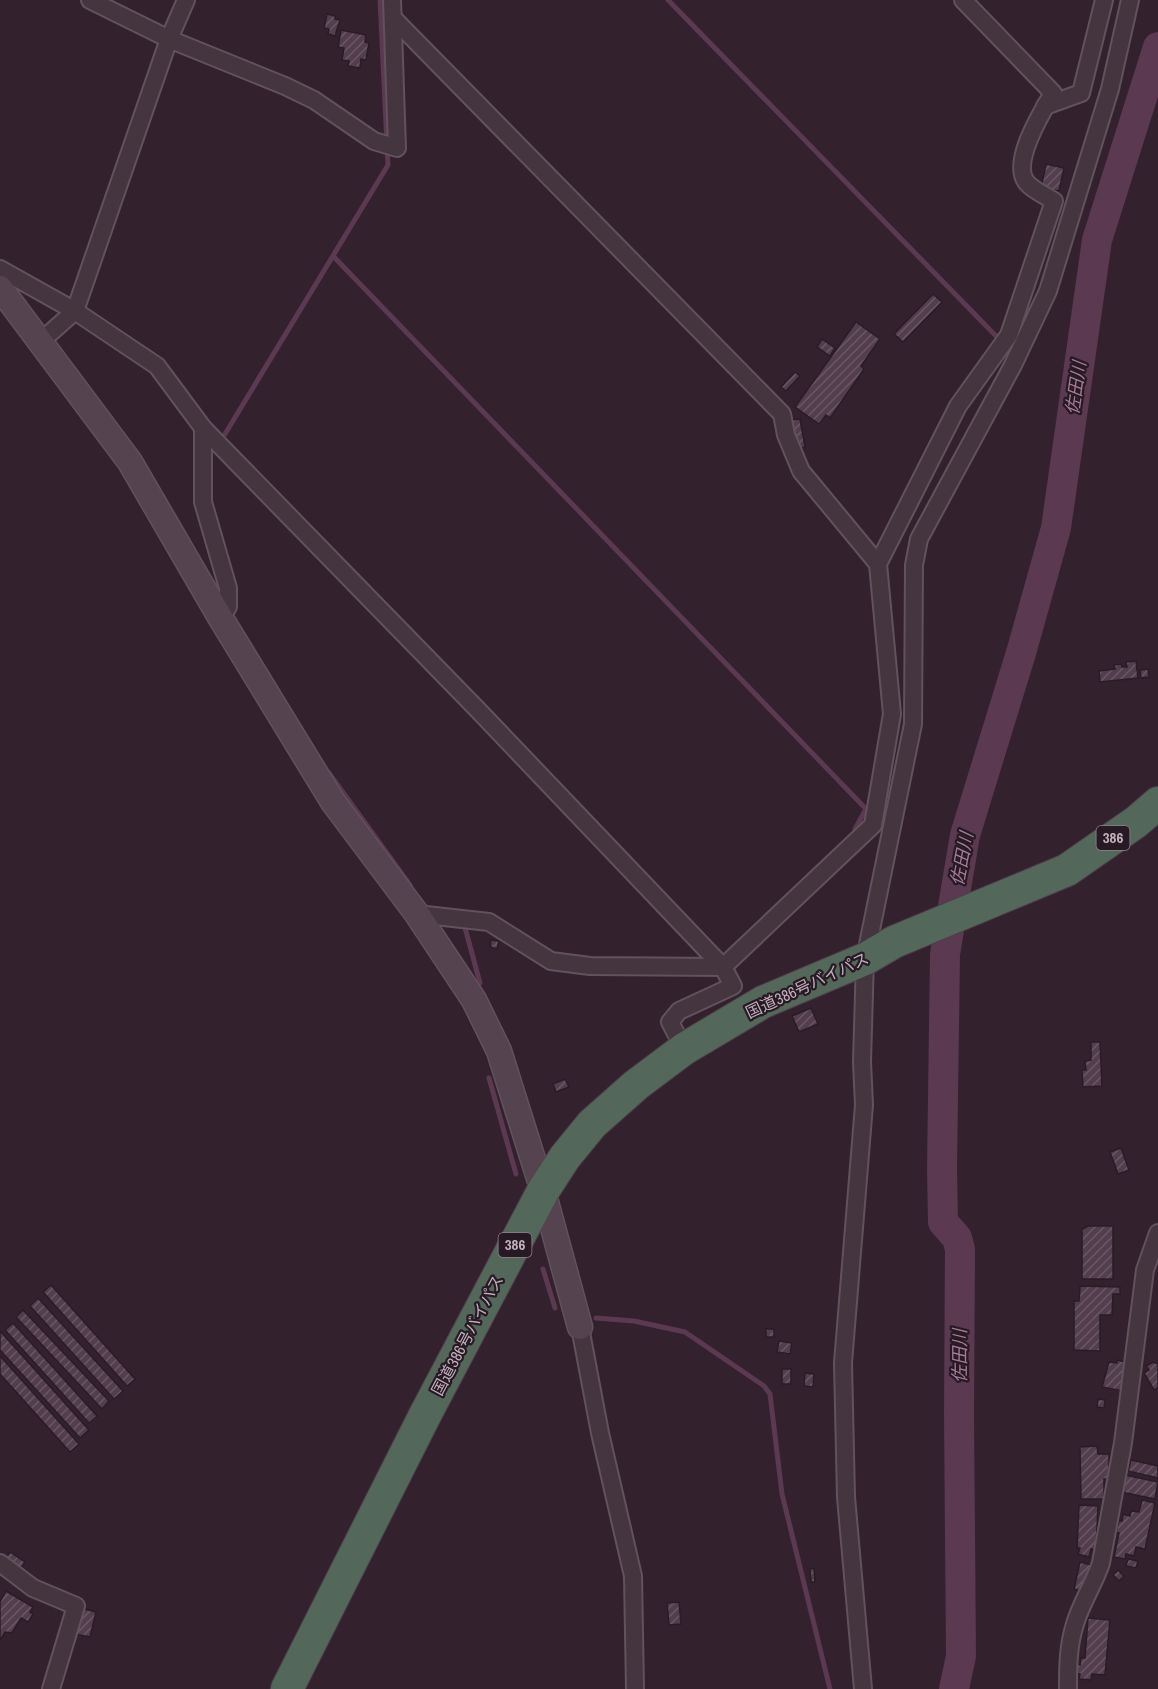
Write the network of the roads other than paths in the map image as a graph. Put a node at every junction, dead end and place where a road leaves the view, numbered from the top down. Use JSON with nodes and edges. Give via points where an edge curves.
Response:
{"nodes":[{"id":1,"x":90,"y":0,"type":"edge"},
{"id":2,"x":186,"y":0,"type":"edge"},
{"id":3,"x":392,"y":0,"type":"edge"},
{"id":4,"x":963,"y":0,"type":"edge"},
{"id":5,"x":1104,"y":0,"type":"edge"},
{"id":6,"x":1130,"y":0,"type":"edge"},
{"id":7,"x":393,"y":18,"type":"junction"},
{"id":8,"x":169,"y":39,"type":"junction"},
{"id":9,"x":1045,"y":106,"type":"junction"},
{"id":10,"x":0,"y":269,"type":"edge"},
{"id":11,"x":0,"y":288,"type":"edge"},
{"id":12,"x":75,"y":311,"type":"junction"},
{"id":13,"x":40,"y":342,"type":"junction"},
{"id":14,"x":202,"y":428,"type":"junction"},
{"id":15,"x":878,"y":564,"type":"junction"},
{"id":16,"x":220,"y":617,"type":"junction"},
{"id":17,"x":1158,"y":803,"type":"edge"},
{"id":18,"x":417,"y":914,"type":"junction"},
{"id":19,"x":865,"y":959,"type":"junction"},
{"id":20,"x":723,"y":967,"type":"junction"},
{"id":21,"x":684,"y":1049,"type":"junction"},
{"id":22,"x":543,"y":1191,"type":"junction"},
{"id":23,"x":1158,"y":1233,"type":"edge"},
{"id":24,"x":580,"y":1326,"type":"joint"},
{"id":25,"x":0,"y":1563,"type":"edge"},
{"id":26,"x":51,"y":1689,"type":"edge"},
{"id":27,"x":287,"y":1689,"type":"edge"},
{"id":28,"x":635,"y":1689,"type":"edge"},
{"id":29,"x":863,"y":1689,"type":"edge"},
{"id":30,"x":1068,"y":1689,"type":"edge"}],
"edges":[{"from":1,"to":8,"type":"street"},
{"from":2,"to":8,"type":"street"},
{"from":3,"to":7,"type":"street"},
{"from":4,"to":9,"type":"street","via":[[1053,93]]},
{"from":5,"to":9,"type":"street","via":[[1081,93]]},
{"from":6,"to":19,"type":"street","via":[[1110,89],[1048,291],[1013,365],[919,539],[914,565],[913,724]]},
{"from":7,"to":8,"type":"street","via":[[397,148],[376,142],[304,95]]},
{"from":7,"to":15,"type":"street","via":[[782,414],[801,471]]},
{"from":8,"to":12,"type":"street"},
{"from":9,"to":15,"type":"street","via":[[1020,167],[1026,183],[1054,201],[1009,335],[958,406]]},
{"from":10,"to":12,"type":"street"},
{"from":11,"to":13,"type":"street"},
{"from":12,"to":13,"type":"street"},
{"from":12,"to":14,"type":"street","via":[[157,366]]},
{"from":13,"to":16,"type":"street","via":[[130,462]]},
{"from":14,"to":16,"type":"street","via":[[203,502],[228,588],[228,607]]},
{"from":14,"to":20,"type":"street"},
{"from":15,"to":20,"type":"street","via":[[892,714],[873,825]]},
{"from":16,"to":18,"type":"street","via":[[333,802]]},
{"from":17,"to":19,"type":"highway","name":"国道386号バイパス","number":"386","via":[[1067,870],[894,942]]},
{"from":18,"to":20,"type":"street","via":[[489,922],[551,961],[590,966]]},
{"from":18,"to":22,"type":"street","via":[[474,1000],[499,1051]]},
{"from":19,"to":21,"type":"highway","name":"国道386号バイパス","number":"386","via":[[763,1002]]},
{"from":19,"to":29,"type":"street","via":[[864,1105],[843,1363],[846,1497]]},
{"from":20,"to":21,"type":"street","via":[[733,986],[679,1011],[670,1022]]},
{"from":21,"to":22,"type":"highway","name":"国道386号バイパス","number":"386","via":[[636,1084],[592,1124]]},
{"from":22,"to":24,"type":"street"},
{"from":22,"to":27,"type":"highway","name":"国道386号バイパス","number":"386"},
{"from":23,"to":30,"type":"street","via":[[1145,1270],[1124,1443],[1101,1563],[1075,1622],[1068,1653]]},
{"from":24,"to":28,"type":"street","via":[[633,1576]]},
{"from":25,"to":26,"type":"street","via":[[33,1588],[76,1606]]}]}
